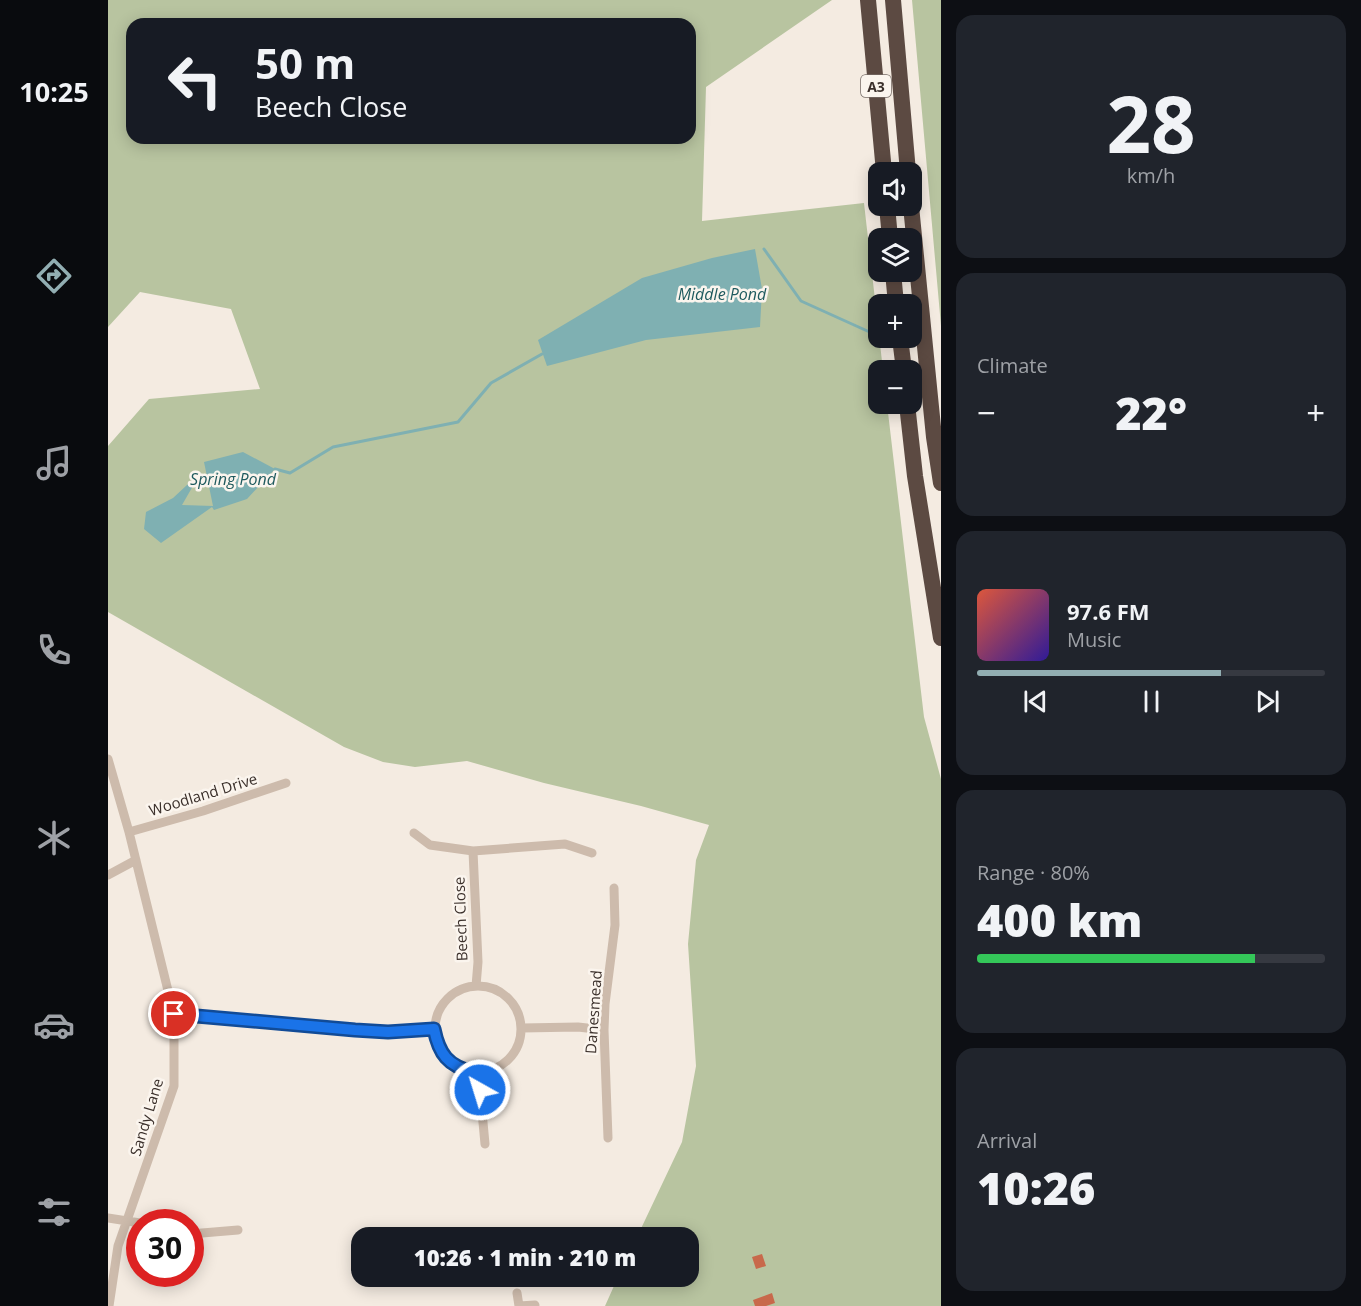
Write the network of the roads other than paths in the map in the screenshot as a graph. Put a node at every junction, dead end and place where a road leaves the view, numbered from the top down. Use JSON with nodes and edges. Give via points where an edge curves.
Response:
{"nodes":[{"id":1,"x":868,"y":0,"type":"edge"},
{"id":2,"x":893,"y":0,"type":"edge"},
{"id":3,"x":883,"y":162,"type":"edge"},
{"id":4,"x":907,"y":162,"type":"edge"},
{"id":5,"x":912,"y":216,"type":"edge"},
{"id":6,"x":908,"y":414,"type":"edge"},
{"id":7,"x":941,"y":483,"type":"edge"},
{"id":8,"x":941,"y":638,"type":"edge"},
{"id":9,"x":108,"y":759,"type":"edge"},
{"id":10,"x":286,"y":783,"type":"dead end"},
{"id":11,"x":129,"y":832,"type":"junction"},
{"id":12,"x":414,"y":833,"type":"dead end"},
{"id":13,"x":473,"y":851,"type":"junction"},
{"id":14,"x":592,"y":853,"type":"dead end"},
{"id":15,"x":136,"y":860,"type":"junction"},
{"id":16,"x":108,"y":876,"type":"edge"},
{"id":17,"x":614,"y":888,"type":"dead end"},
{"id":18,"x":476,"y":986,"type":"junction"},
{"id":19,"x":174,"y":1014,"type":"junction"},
{"id":20,"x":522,"y":1028,"type":"junction"},
{"id":21,"x":434,"y":1029,"type":"junction"},
{"id":22,"x":604,"y":1030,"type":"junction"},
{"id":23,"x":473,"y":1072,"type":"junction"},
{"id":24,"x":608,"y":1138,"type":"dead end"},
{"id":25,"x":485,"y":1143,"type":"dead end"},
{"id":26,"x":130,"y":1209,"type":"edge"},
{"id":27,"x":108,"y":1218,"type":"edge"},
{"id":28,"x":126,"y":1221,"type":"joint"},
{"id":29,"x":238,"y":1230,"type":"dead end"},
{"id":30,"x":204,"y":1233,"type":"edge"},
{"id":31,"x":517,"y":1293,"type":"dead end"},
{"id":32,"x":535,"y":1305,"type":"edge"},
{"id":33,"x":109,"y":1306,"type":"edge"},
{"id":34,"x":519,"y":1306,"type":"edge"}],
"edges":[{"from":1,"to":3,"type":"highway","number":"A3"},
{"from":2,"to":4,"type":"highway","number":"A3"},
{"from":5,"to":7,"type":"highway"},
{"from":6,"to":8,"type":"highway"},
{"from":9,"to":11,"type":"street","name":"Sandy Lane"},
{"from":10,"to":11,"type":"street","name":"Woodland Drive"},
{"from":11,"to":15,"type":"street","name":"Sandy Lane"},
{"from":12,"to":13,"type":"street","via":[[429,845]]},
{"from":13,"to":14,"type":"street","via":[[565,844]]},
{"from":13,"to":18,"type":"street","name":"Beech Close"},
{"from":15,"to":16,"type":"street"},
{"from":15,"to":19,"type":"street","name":"Sandy Lane"},
{"from":17,"to":22,"type":"street","name":"Danesmead","via":[[615,924]]},
{"from":18,"to":20,"type":"street","via":[[487,986],[506,995],[518,1011]]},
{"from":18,"to":21,"type":"street","via":[[452,993],[441,1004]]},
{"from":19,"to":21,"type":"street","via":[[388,1032]]},
{"from":19,"to":26,"type":"street","name":"Sandy Lane","via":[[174,1086]]},
{"from":20,"to":22,"type":"street"},
{"from":20,"to":23,"type":"street","via":[[512,1057],[493,1070]]},
{"from":21,"to":23,"type":"street","via":[[437,1046],[451,1064]]},
{"from":22,"to":24,"type":"street","name":"Danesmead"},
{"from":23,"to":25,"type":"street","via":[[480,1090]]},
{"from":27,"to":28,"type":"street"},
{"from":28,"to":33,"type":"street","name":"Sandy Lane"},
{"from":29,"to":30,"type":"street"},
{"from":31,"to":34,"type":"street"},
{"from":32,"to":34,"type":"street"}]}
